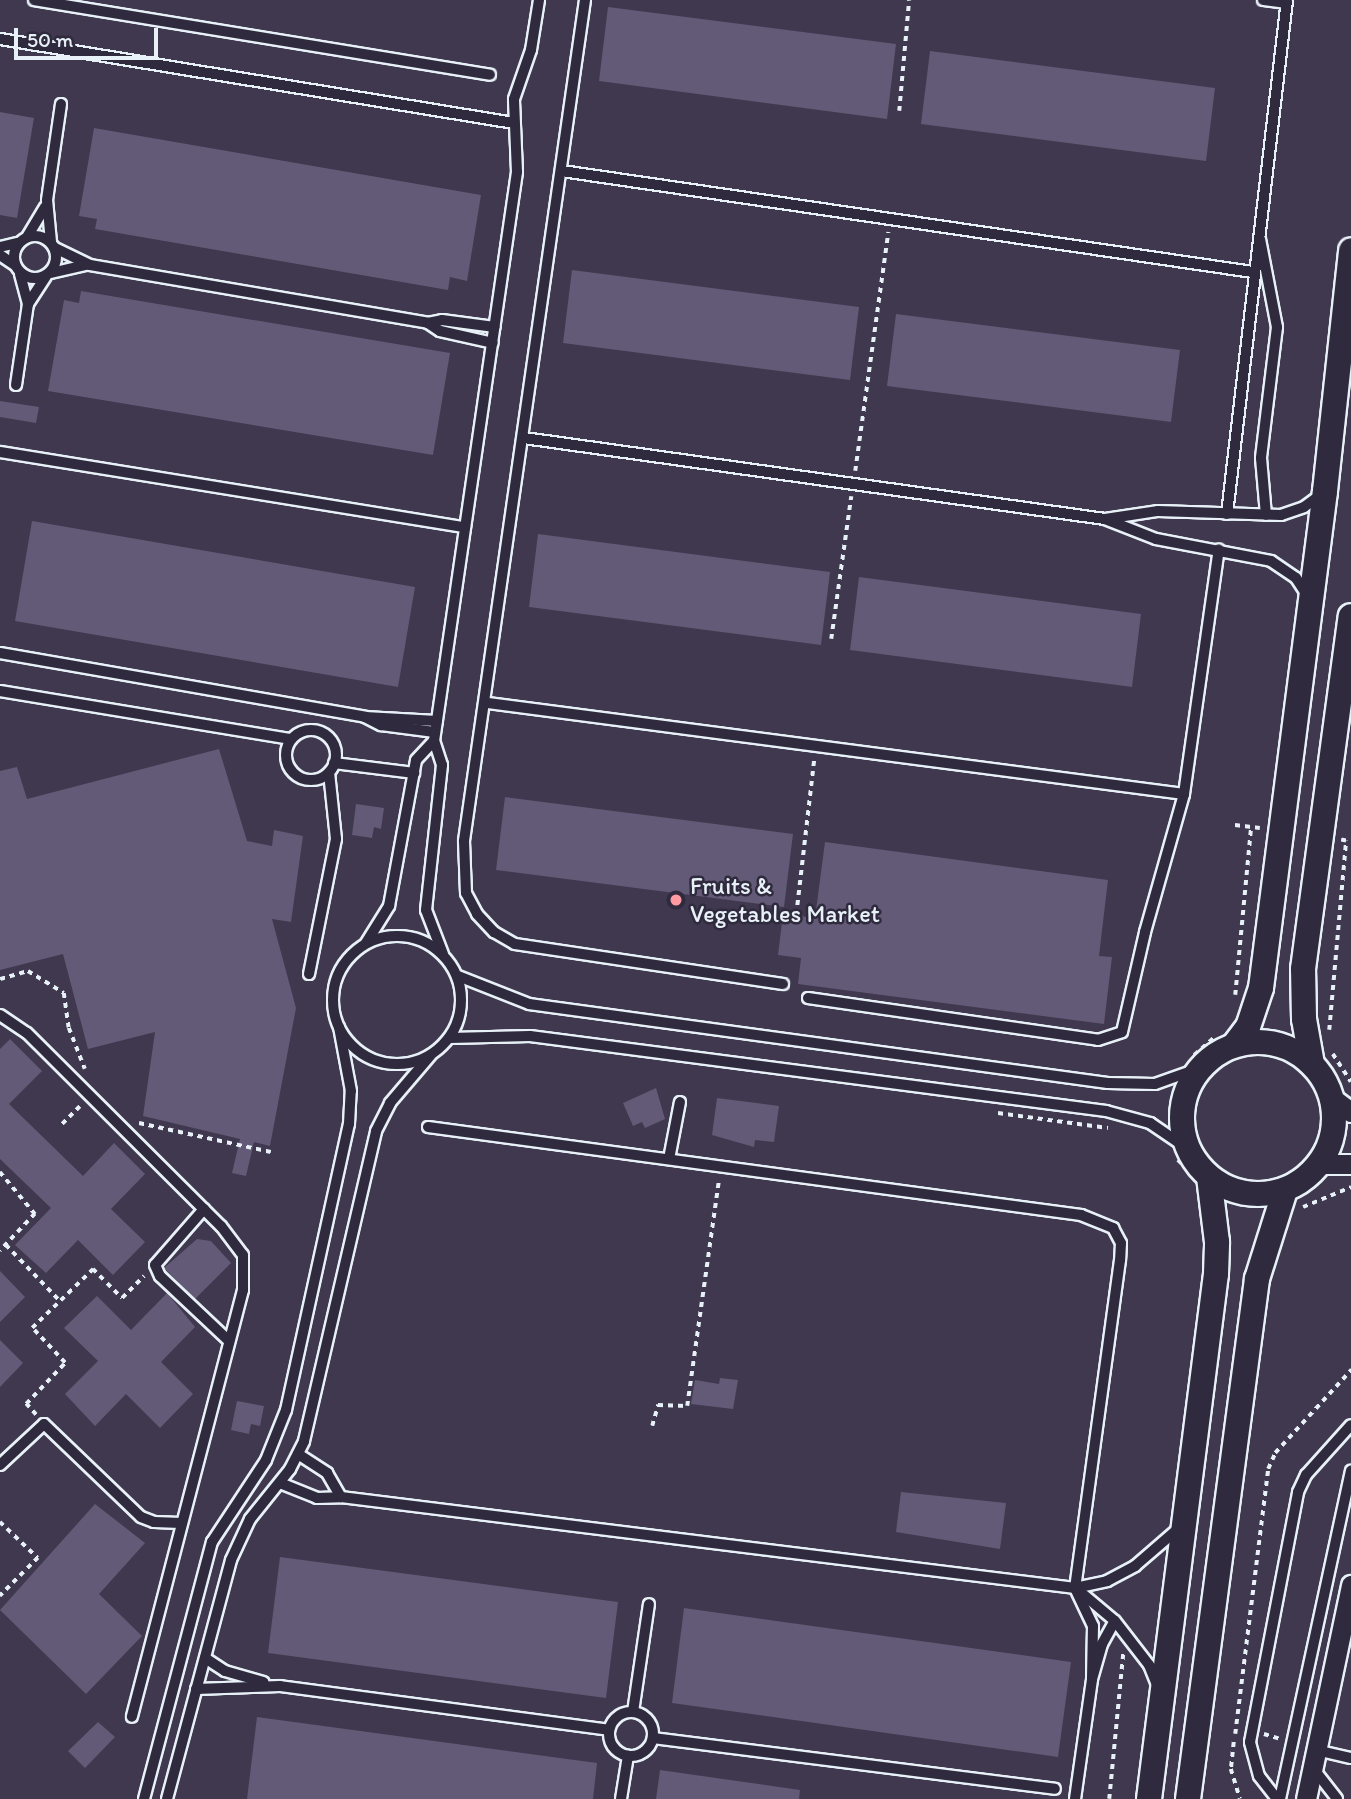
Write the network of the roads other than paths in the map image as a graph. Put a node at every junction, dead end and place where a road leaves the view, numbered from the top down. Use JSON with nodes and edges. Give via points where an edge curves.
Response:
{"nodes":[{"id":1,"x":34,"y":0,"type":"edge"},
{"id":2,"x":539,"y":0,"type":"edge"},
{"id":3,"x":585,"y":0,"type":"edge"},
{"id":4,"x":1263,"y":0,"type":"edge"},
{"id":5,"x":1287,"y":2,"type":"edge"},
{"id":6,"x":0,"y":39,"type":"edge"},
{"id":7,"x":490,"y":75,"type":"dead end"},
{"id":8,"x":61,"y":104,"type":"dead end"},
{"id":9,"x":514,"y":122,"type":"junction"},
{"id":10,"x":562,"y":171,"type":"junction"},
{"id":11,"x":47,"y":200,"type":"junction"},
{"id":12,"x":1258,"y":232,"type":"junction"},
{"id":13,"x":23,"y":240,"type":"junction"},
{"id":14,"x":53,"y":245,"type":"junction"},
{"id":15,"x":0,"y":247,"type":"edge"},
{"id":16,"x":1351,"y":250,"type":"edge"},
{"id":17,"x":0,"y":255,"type":"edge"},
{"id":18,"x":90,"y":265,"type":"junction"},
{"id":19,"x":18,"y":269,"type":"junction"},
{"id":20,"x":1253,"y":272,"type":"junction"},
{"id":21,"x":48,"y":274,"type":"junction"},
{"id":22,"x":28,"y":304,"type":"junction"},
{"id":23,"x":428,"y":323,"type":"junction"},
{"id":24,"x":495,"y":327,"type":"junction"},
{"id":25,"x":493,"y":343,"type":"junction"},
{"id":26,"x":16,"y":386,"type":"dead end"},
{"id":27,"x":524,"y":438,"type":"junction"},
{"id":28,"x":0,"y":452,"type":"edge"},
{"id":29,"x":1325,"y":491,"type":"junction"},
{"id":30,"x":1227,"y":514,"type":"junction"},
{"id":31,"x":1266,"y":515,"type":"junction"},
{"id":32,"x":1105,"y":519,"type":"junction"},
{"id":33,"x":466,"y":527,"type":"junction"},
{"id":34,"x":1219,"y":549,"type":"junction"},
{"id":35,"x":1312,"y":601,"type":"junction"},
{"id":36,"x":1351,"y":616,"type":"edge"},
{"id":37,"x":0,"y":653,"type":"edge"},
{"id":38,"x":0,"y":691,"type":"edge"},
{"id":39,"x":488,"y":703,"type":"junction"},
{"id":40,"x":435,"y":732,"type":"junction"},
{"id":41,"x":291,"y":739,"type":"junction"},
{"id":42,"x":331,"y":768,"type":"junction"},
{"id":43,"x":414,"y":773,"type":"junction"},
{"id":44,"x":1184,"y":794,"type":"junction"},
{"id":45,"x":366,"y":943,"type":"junction"},
{"id":46,"x":443,"y":954,"type":"junction"},
{"id":47,"x":309,"y":974,"type":"dead end"},
{"id":48,"x":458,"y":976,"type":"junction"},
{"id":49,"x":783,"y":984,"type":"dead end"},
{"id":50,"x":808,"y":998,"type":"dead end"},
{"id":51,"x":0,"y":1016,"type":"edge"},
{"id":52,"x":339,"y":1027,"type":"junction"},
{"id":53,"x":450,"y":1038,"type":"junction"},
{"id":54,"x":1229,"y":1038,"type":"junction"},
{"id":55,"x":430,"y":1056,"type":"junction"},
{"id":56,"x":1196,"y":1062,"type":"junction"},
{"id":57,"x":1311,"y":1063,"type":"junction"},
{"id":58,"x":680,"y":1102,"type":"dead end"},
{"id":59,"x":1341,"y":1104,"type":"edge"},
{"id":60,"x":428,"y":1127,"type":"dead end"},
{"id":61,"x":1188,"y":1149,"type":"junction"},
{"id":62,"x":668,"y":1159,"type":"junction"},
{"id":63,"x":1319,"y":1164,"type":"junction"},
{"id":64,"x":1351,"y":1164,"type":"edge"},
{"id":65,"x":1209,"y":1177,"type":"junction"},
{"id":66,"x":1284,"y":1190,"type":"junction"},
{"id":67,"x":204,"y":1209,"type":"junction"},
{"id":68,"x":229,"y":1341,"type":"junction"},
{"id":69,"x":1351,"y":1425,"type":"edge"},
{"id":70,"x":298,"y":1454,"type":"junction"},
{"id":71,"x":0,"y":1465,"type":"edge"},
{"id":72,"x":1351,"y":1471,"type":"edge"},
{"id":73,"x":280,"y":1483,"type":"junction"},
{"id":74,"x":341,"y":1497,"type":"junction"},
{"id":75,"x":1186,"y":1520,"type":"junction"},
{"id":76,"x":181,"y":1523,"type":"junction"},
{"id":77,"x":1351,"y":1585,"type":"edge"},
{"id":78,"x":1075,"y":1588,"type":"junction"},
{"id":79,"x":649,"y":1604,"type":"dead end"},
{"id":80,"x":1115,"y":1620,"type":"junction"},
{"id":81,"x":205,"y":1658,"type":"junction"},
{"id":82,"x":1092,"y":1679,"type":"junction"},
{"id":83,"x":280,"y":1686,"type":"junction"},
{"id":84,"x":196,"y":1689,"type":"junction"},
{"id":85,"x":1163,"y":1698,"type":"junction"},
{"id":86,"x":633,"y":1712,"type":"junction"},
{"id":87,"x":132,"y":1717,"type":"dead end"},
{"id":88,"x":609,"y":1730,"type":"junction"},
{"id":89,"x":653,"y":1738,"type":"junction"},
{"id":90,"x":628,"y":1756,"type":"junction"},
{"id":91,"x":1351,"y":1758,"type":"edge"},
{"id":92,"x":1314,"y":1759,"type":"junction"},
{"id":93,"x":1055,"y":1789,"type":"dead end"},
{"id":94,"x":144,"y":1799,"type":"edge"},
{"id":95,"x":167,"y":1799,"type":"edge"},
{"id":96,"x":621,"y":1799,"type":"edge"},
{"id":97,"x":1075,"y":1799,"type":"edge"},
{"id":98,"x":1149,"y":1799,"type":"edge"},
{"id":99,"x":1188,"y":1799,"type":"edge"},
{"id":100,"x":1279,"y":1799,"type":"edge"},
{"id":101,"x":1306,"y":1799,"type":"edge"},
{"id":102,"x":1336,"y":1799,"type":"edge"}],
"edges":[{"from":1,"to":7,"type":"lane"},
{"from":2,"to":9,"type":"lane","via":[[531,50],[514,99]]},
{"from":3,"to":10,"type":"lane"},
{"from":4,"to":5,"type":"lane"},
{"from":5,"to":12,"type":"lane"},
{"from":6,"to":9,"type":"lane"},
{"from":8,"to":11,"type":"lane"},
{"from":9,"to":24,"type":"lane","via":[[517,172]]},
{"from":10,"to":20,"type":"lane"},
{"from":10,"to":27,"type":"lane"},
{"from":11,"to":13,"type":"lane"},
{"from":11,"to":14,"type":"lane"},
{"from":12,"to":20,"type":"lane"},
{"from":12,"to":31,"type":"lane","via":[[1277,327],[1261,458]]},
{"from":13,"to":14,"type":"lane"},
{"from":13,"to":15,"type":"lane"},
{"from":13,"to":19,"type":"lane"},
{"from":14,"to":18,"type":"lane"},
{"from":14,"to":21,"type":"lane"},
{"from":16,"to":29,"type":"street"},
{"from":17,"to":19,"type":"lane"},
{"from":18,"to":21,"type":"lane"},
{"from":18,"to":23,"type":"lane"},
{"from":19,"to":21,"type":"lane","via":[[28,278]]},
{"from":19,"to":22,"type":"lane"},
{"from":20,"to":30,"type":"lane"},
{"from":21,"to":22,"type":"lane"},
{"from":22,"to":26,"type":"lane"},
{"from":23,"to":24,"type":"lane","via":[[442,320]]},
{"from":23,"to":25,"type":"lane","via":[[440,331]]},
{"from":24,"to":25,"type":"lane"},
{"from":25,"to":33,"type":"lane"},
{"from":27,"to":32,"type":"lane"},
{"from":27,"to":39,"type":"lane"},
{"from":28,"to":33,"type":"lane"},
{"from":29,"to":31,"type":"lane","via":[[1304,507]]},
{"from":29,"to":35,"type":"street"},
{"from":30,"to":31,"type":"lane"},
{"from":30,"to":32,"type":"lane","via":[[1158,511]]},
{"from":32,"to":34,"type":"lane","via":[[1156,539]]},
{"from":33,"to":40,"type":"lane"},
{"from":34,"to":35,"type":"lane","via":[[1284,568]]},
{"from":34,"to":44,"type":"lane"},
{"from":35,"to":54,"type":"street","via":[[1261,988],[1248,1027]]},
{"from":36,"to":57,"type":"street","via":[[1303,969]]},
{"from":37,"to":40,"type":"lane"},
{"from":38,"to":41,"type":"lane"},
{"from":39,"to":44,"type":"lane"},
{"from":39,"to":49,"type":"lane","via":[[463,868],[466,893],[477,915],[494,932],[539,950]]},
{"from":40,"to":43,"type":"lane","via":[[416,760]]},
{"from":40,"to":46,"type":"lane","via":[[442,765],[426,910]]},
{"from":41,"to":42,"type":"lane","via":[[308,730],[327,736],[336,753]]},
{"from":41,"to":42,"type":"lane","via":[[286,759],[298,776],[309,780]]},
{"from":42,"to":43,"type":"lane"},
{"from":42,"to":47,"type":"lane","via":[[336,839]]},
{"from":43,"to":45,"type":"lane","via":[[389,906]]},
{"from":44,"to":50,"type":"lane","via":[[1144,932],[1127,1024],[1115,1038],[1098,1040]]},
{"from":45,"to":46,"type":"lane","via":[[406,936]]},
{"from":45,"to":52,"type":"lane","via":[[347,959],[336,980],[333,1004]]},
{"from":46,"to":48,"type":"lane"},
{"from":48,"to":53,"type":"lane","via":[[462,998]]},
{"from":48,"to":56,"type":"lane","via":[[530,1004],[1108,1083],[1155,1084]]},
{"from":51,"to":67,"type":"lane","via":[[27,1032]]},
{"from":52,"to":55,"type":"lane","via":[[355,1048],[378,1062],[405,1064]]},
{"from":52,"to":94,"type":"lane","via":[[349,1080],[349,1124],[286,1410],[266,1460],[212,1542]]},
{"from":53,"to":55,"type":"lane"},
{"from":53,"to":61,"type":"lane","via":[[530,1036],[1106,1111],[1150,1123]]},
{"from":54,"to":56,"type":"street"},
{"from":54,"to":57,"type":"street","via":[[1276,1043]]},
{"from":55,"to":70,"type":"lane","via":[[396,1095],[376,1132],[311,1418]]},
{"from":56,"to":61,"type":"street","via":[[1183,1107]]},
{"from":57,"to":59,"type":"street"},
{"from":58,"to":62,"type":"lane"},
{"from":59,"to":63,"type":"street"},
{"from":60,"to":62,"type":"lane"},
{"from":61,"to":65,"type":"street"},
{"from":62,"to":78,"type":"lane","via":[[1082,1214],[1113,1228],[1121,1243],[1120,1259]]},
{"from":63,"to":64,"type":"street"},
{"from":63,"to":66,"type":"street"},
{"from":65,"to":66,"type":"street","via":[[1245,1194]]},
{"from":65,"to":75,"type":"street","via":[[1216,1274]]},
{"from":66,"to":99,"type":"street","via":[[1257,1279]]},
{"from":67,"to":68,"type":"lane","via":[[243,1255],[246,1272]]},
{"from":67,"to":68,"type":"lane","via":[[155,1265],[160,1276]]},
{"from":68,"to":76,"type":"lane"},
{"from":69,"to":100,"type":"lane","via":[[1306,1475],[1298,1492],[1250,1741],[1259,1776]]},
{"from":70,"to":73,"type":"lane"},
{"from":70,"to":74,"type":"lane","via":[[327,1473]]},
{"from":71,"to":76,"type":"lane","via":[[44,1424],[141,1517]]},
{"from":72,"to":100,"type":"lane"},
{"from":73,"to":74,"type":"lane","via":[[317,1498]]},
{"from":73,"to":81,"type":"lane","via":[[263,1500],[240,1539]]},
{"from":74,"to":78,"type":"lane"},
{"from":75,"to":78,"type":"lane","via":[[1161,1548],[1135,1566],[1107,1581]]},
{"from":75,"to":85,"type":"street"},
{"from":76,"to":87,"type":"lane"},
{"from":77,"to":92,"type":"street"},
{"from":78,"to":80,"type":"lane"},
{"from":78,"to":82,"type":"lane","via":[[1093,1626]]},
{"from":79,"to":86,"type":"lane"},
{"from":80,"to":82,"type":"lane"},
{"from":80,"to":85,"type":"lane","via":[[1149,1665]]},
{"from":81,"to":83,"type":"lane","via":[[236,1676]]},
{"from":81,"to":84,"type":"lane"},
{"from":82,"to":97,"type":"lane"},
{"from":83,"to":84,"type":"lane"},
{"from":83,"to":88,"type":"lane"},
{"from":84,"to":95,"type":"lane"},
{"from":85,"to":98,"type":"street"},
{"from":86,"to":88,"type":"lane","via":[[622,1713]]},
{"from":86,"to":89,"type":"lane","via":[[644,1716]]},
{"from":88,"to":90,"type":"lane","via":[[617,1751]]},
{"from":89,"to":90,"type":"lane","via":[[648,1749]]},
{"from":89,"to":93,"type":"lane"},
{"from":90,"to":96,"type":"lane"},
{"from":91,"to":92,"type":"lane"},
{"from":92,"to":101,"type":"street"},
{"from":92,"to":102,"type":"lane"}]}
